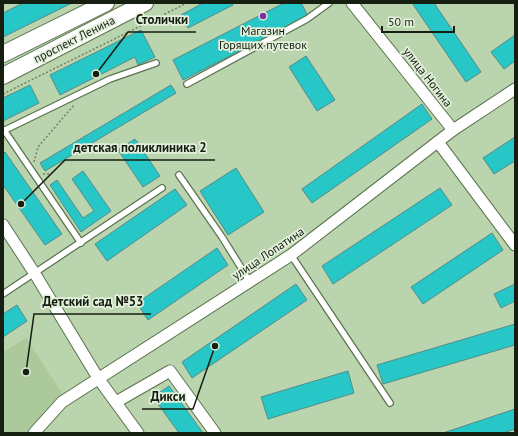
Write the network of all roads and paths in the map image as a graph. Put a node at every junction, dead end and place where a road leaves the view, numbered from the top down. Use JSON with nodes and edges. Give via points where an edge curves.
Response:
{"nodes":[{"id":1,"x":106,"y":3,"type":"edge"},
{"id":2,"x":145,"y":3,"type":"edge"},
{"id":3,"x":187,"y":3,"type":"edge"},
{"id":4,"x":329,"y":3,"type":"edge"},
{"id":5,"x":352,"y":3,"type":"edge"},
{"id":6,"x":3,"y":54,"type":"edge"},
{"id":7,"x":156,"y":63,"type":"dead end"},
{"id":8,"x":3,"y":76,"type":"edge"},
{"id":9,"x":187,"y":84,"type":"dead end"},
{"id":10,"x":515,"y":89,"type":"edge"},
{"id":11,"x":85,"y":92,"type":"junction"},
{"id":12,"x":3,"y":94,"type":"edge"},
{"id":13,"x":453,"y":130,"type":"junction"},
{"id":14,"x":4,"y":131,"type":"edge"},
{"id":15,"x":438,"y":142,"type":"junction"},
{"id":16,"x":32,"y":172,"type":"junction"},
{"id":17,"x":179,"y":175,"type":"dead end"},
{"id":18,"x":162,"y":188,"type":"dead end"},
{"id":19,"x":3,"y":225,"type":"edge"},
{"id":20,"x":81,"y":243,"type":"junction"},
{"id":21,"x":515,"y":245,"type":"edge"},
{"id":22,"x":291,"y":255,"type":"junction"},
{"id":23,"x":35,"y":274,"type":"junction"},
{"id":24,"x":250,"y":282,"type":"junction"},
{"id":25,"x":3,"y":294,"type":"edge"},
{"id":26,"x":98,"y":378,"type":"junction"},
{"id":27,"x":116,"y":402,"type":"junction"},
{"id":28,"x":390,"y":403,"type":"dead end"},
{"id":29,"x":34,"y":433,"type":"edge"},
{"id":30,"x":138,"y":433,"type":"edge"},
{"id":31,"x":215,"y":433,"type":"edge"}],
"edges":[{"from":1,"to":6,"type":"main road","name":"проспект Ленина"},
{"from":2,"to":8,"type":"main road","name":"проспект Ленина"},
{"from":3,"to":12,"type":"path"},
{"from":4,"to":9,"type":"lane","via":[[308,19]]},
{"from":5,"to":13,"type":"street","name":"улица Ногина"},
{"from":7,"to":11,"type":"lane","via":[[110,79]]},
{"from":10,"to":13,"type":"street","name":"улица Лопатина"},
{"from":11,"to":14,"type":"lane"},
{"from":11,"to":16,"type":"path","via":[[38,147]]},
{"from":13,"to":15,"type":"street","name":"улица Лопатина"},
{"from":14,"to":16,"type":"lane"},
{"from":15,"to":21,"type":"street"},
{"from":15,"to":22,"type":"street","name":"улица Лопатина"},
{"from":16,"to":20,"type":"lane"},
{"from":17,"to":24,"type":"lane"},
{"from":18,"to":20,"type":"lane"},
{"from":19,"to":23,"type":"street"},
{"from":20,"to":23,"type":"lane"},
{"from":22,"to":24,"type":"street","name":"улица Лопатина"},
{"from":22,"to":28,"type":"lane"},
{"from":23,"to":25,"type":"lane"},
{"from":23,"to":26,"type":"street"},
{"from":24,"to":26,"type":"street","name":"улица Лопатина"},
{"from":26,"to":27,"type":"street"},
{"from":26,"to":29,"type":"street","name":"улица Лопатина","via":[[62,402]]},
{"from":27,"to":30,"type":"street"},
{"from":27,"to":31,"type":"street","via":[[170,370]]}]}
